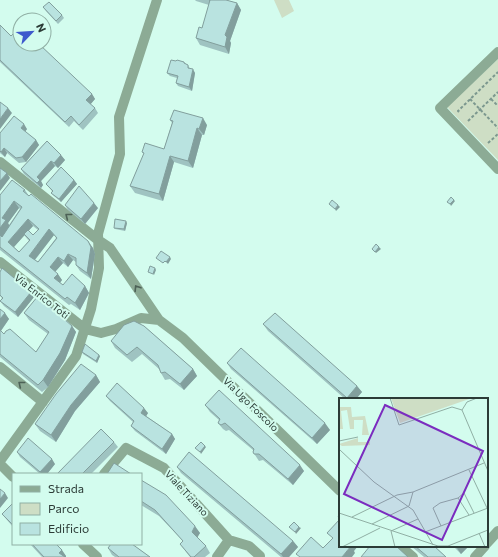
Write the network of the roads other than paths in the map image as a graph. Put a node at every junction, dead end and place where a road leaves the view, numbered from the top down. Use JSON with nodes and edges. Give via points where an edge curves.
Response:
{"nodes":[{"id":1,"x":157,"y":0,"type":"edge"},
{"id":2,"x":498,"y":52,"type":"edge"},
{"id":3,"x":0,"y":162,"type":"edge"},
{"id":4,"x":498,"y":169,"type":"edge"},
{"id":5,"x":98,"y":240,"type":"junction"},
{"id":6,"x":0,"y":262,"type":"edge"},
{"id":7,"x":147,"y":302,"type":"junction"},
{"id":8,"x":141,"y":318,"type":"junction"},
{"id":9,"x":159,"y":320,"type":"junction"},
{"id":10,"x":85,"y":330,"type":"junction"},
{"id":11,"x":0,"y":367,"type":"edge"},
{"id":12,"x":42,"y":402,"type":"junction"},
{"id":13,"x":0,"y":461,"type":"edge"},
{"id":14,"x":0,"y":464,"type":"edge"},
{"id":15,"x":105,"y":473,"type":"edge"},
{"id":16,"x":12,"y":476,"type":"edge"},
{"id":17,"x":339,"y":490,"type":"edge"},
{"id":18,"x":498,"y":531,"type":"edge"},
{"id":19,"x":228,"y":540,"type":"junction"},
{"id":20,"x":488,"y":543,"type":"edge"},
{"id":21,"x":84,"y":545,"type":"edge"},
{"id":22,"x":401,"y":547,"type":"edge"},
{"id":23,"x":484,"y":547,"type":"edge"},
{"id":24,"x":97,"y":557,"type":"edge"},
{"id":25,"x":217,"y":557,"type":"edge"},
{"id":26,"x":259,"y":557,"type":"edge"},
{"id":27,"x":413,"y":557,"type":"edge"},
{"id":28,"x":475,"y":557,"type":"edge"}],
"edges":[{"from":1,"to":5,"type":"street","via":[[119,118],[120,154]]},
{"from":2,"to":4,"type":"street","via":[[440,108]]},
{"from":5,"to":3,"type":"street","one_way":true},
{"from":7,"to":5,"type":"street","one_way":true,"via":[[110,248]]},
{"from":5,"to":10,"type":"street","via":[[99,268]]},
{"from":6,"to":10,"type":"street","name":"Via Enrico Toti"},
{"from":7,"to":8,"type":"street","via":[[148,309]]},
{"from":7,"to":9,"type":"street"},
{"from":8,"to":9,"type":"street"},
{"from":8,"to":10,"type":"street","via":[[101,333]]},
{"from":9,"to":17,"type":"street","name":"Via Ugo Foscolo","via":[[183,338]]},
{"from":10,"to":12,"type":"street","via":[[76,356]]},
{"from":12,"to":11,"type":"street","one_way":true},
{"from":12,"to":13,"type":"street"},
{"from":14,"to":16,"type":"street"},
{"from":15,"to":19,"type":"street","name":"Viale Tiziano","via":[[126,448],[164,468]]},
{"from":18,"to":20,"type":"street"},
{"from":19,"to":25,"type":"street"},
{"from":19,"to":26,"type":"street","via":[[249,546]]},
{"from":21,"to":24,"type":"street"},
{"from":22,"to":27,"type":"street"},
{"from":23,"to":28,"type":"street"}]}
